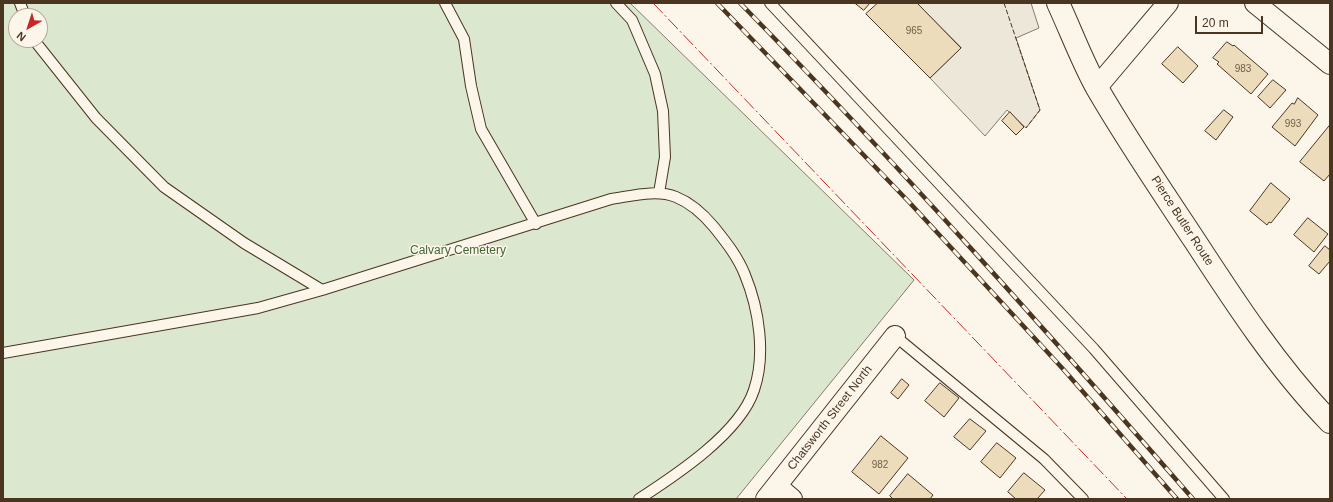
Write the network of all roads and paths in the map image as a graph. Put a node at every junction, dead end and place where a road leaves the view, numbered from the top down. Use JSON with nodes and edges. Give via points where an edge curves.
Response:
{"nodes":[{"id":1,"x":445,"y":3,"type":"edge"},
{"id":2,"x":616,"y":3,"type":"edge"},
{"id":3,"x":770,"y":3,"type":"edge"},
{"id":4,"x":1058,"y":3,"type":"edge"},
{"id":5,"x":1168,"y":3,"type":"edge"},
{"id":6,"x":1255,"y":3,"type":"edge"},
{"id":7,"x":40,"y":48,"type":"edge"},
{"id":8,"x":1330,"y":64,"type":"edge"},
{"id":9,"x":1097,"y":88,"type":"junction"},
{"id":10,"x":659,"y":193,"type":"junction"},
{"id":11,"x":536,"y":224,"type":"junction"},
{"id":12,"x":322,"y":290,"type":"junction"},
{"id":13,"x":894,"y":336,"type":"joint"},
{"id":14,"x":3,"y":353,"type":"edge"},
{"id":15,"x":1330,"y":422,"type":"edge"},
{"id":16,"x":771,"y":493,"type":"edge"},
{"id":17,"x":639,"y":499,"type":"edge"},
{"id":18,"x":792,"y":499,"type":"edge"},
{"id":19,"x":1083,"y":499,"type":"edge"},
{"id":20,"x":1224,"y":499,"type":"edge"}],
"edges":[{"from":1,"to":11,"type":"lane","via":[[464,39],[481,129]]},
{"from":2,"to":10,"type":"lane","via":[[632,20],[654,74],[663,111],[665,157]]},
{"from":3,"to":20,"type":"lane","via":[[1094,349]]},
{"from":4,"to":9,"type":"main road","name":"Pierce Butler Route"},
{"from":5,"to":9,"type":"street"},
{"from":6,"to":8,"type":"street"},
{"from":7,"to":12,"type":"lane","via":[[96,118],[164,186],[244,243]]},
{"from":9,"to":15,"type":"main road","name":"Pierce Butler Route","via":[[1233,299],[1294,381]]},
{"from":10,"to":11,"type":"lane","via":[[611,199]]},
{"from":10,"to":17,"type":"lane","via":[[677,198],[703,214],[729,245],[745,275],[756,314],[760,358],[754,391],[737,419],[709,449],[670,480]]},
{"from":11,"to":12,"type":"lane"},
{"from":12,"to":14,"type":"lane","via":[[258,308]]},
{"from":13,"to":16,"type":"street","name":"Chatsworth Street North"},
{"from":13,"to":19,"type":"lane","via":[[1044,458]]},
{"from":16,"to":18,"type":"street"}]}
